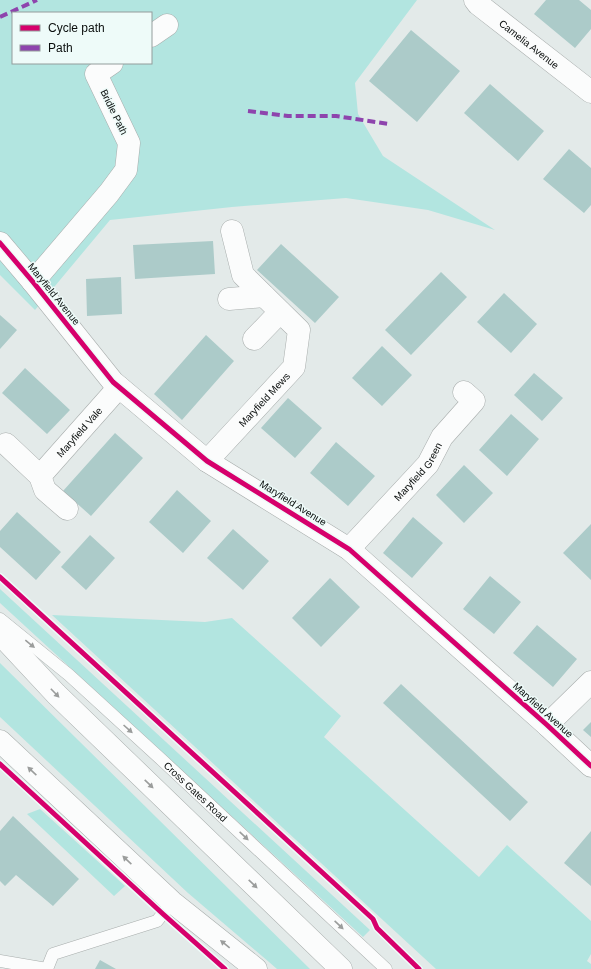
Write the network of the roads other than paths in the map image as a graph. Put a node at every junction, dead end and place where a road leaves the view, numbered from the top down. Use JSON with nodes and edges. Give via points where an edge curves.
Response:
{"nodes":[{"id":1,"x":475,"y":0,"type":"edge"},
{"id":2,"x":111,"y":64,"type":"edge"},
{"id":3,"x":588,"y":85,"type":"edge"},
{"id":4,"x":126,"y":170,"type":"joint"},
{"id":5,"x":232,"y":232,"type":"dead end"},
{"id":6,"x":0,"y":243,"type":"edge"},
{"id":7,"x":33,"y":282,"type":"junction"},
{"id":8,"x":264,"y":296,"type":"junction"},
{"id":9,"x":229,"y":299,"type":"dead end"},
{"id":10,"x":280,"y":312,"type":"junction"},
{"id":11,"x":254,"y":339,"type":"dead end"},
{"id":12,"x":119,"y":387,"type":"junction"},
{"id":13,"x":464,"y":392,"type":"dead end"},
{"id":14,"x":6,"y":444,"type":"dead end"},
{"id":15,"x":207,"y":461,"type":"junction"},
{"id":16,"x":40,"y":476,"type":"junction"},
{"id":17,"x":67,"y":509,"type":"dead end"},
{"id":18,"x":349,"y":549,"type":"junction"},
{"id":19,"x":0,"y":619,"type":"edge"},
{"id":20,"x":0,"y":634,"type":"edge"},
{"id":21,"x":591,"y":682,"type":"edge"},
{"id":22,"x":547,"y":725,"type":"junction"},
{"id":23,"x":0,"y":742,"type":"edge"},
{"id":24,"x":591,"y":766,"type":"edge"},
{"id":25,"x":172,"y":902,"type":"junction"},
{"id":26,"x":0,"y":961,"type":"edge"},
{"id":27,"x":47,"y":969,"type":"edge"},
{"id":28,"x":256,"y":969,"type":"edge"},
{"id":29,"x":341,"y":969,"type":"edge"},
{"id":30,"x":386,"y":969,"type":"edge"}],
"edges":[{"from":1,"to":3,"type":"street","name":"Camelia Avenue"},
{"from":2,"to":4,"type":"street","name":"Bridle Path","via":[[96,74],[129,143]]},
{"from":4,"to":7,"type":"street","name":"Maryfield Avenue"},
{"from":5,"to":8,"type":"street","name":"Maryfield Mews","via":[[243,275]]},
{"from":6,"to":7,"type":"street","name":"Maryfield Avenue"},
{"from":7,"to":12,"type":"street","name":"Maryfield Avenue"},
{"from":8,"to":9,"type":"street"},
{"from":8,"to":10,"type":"street","name":"Maryfield Mews"},
{"from":10,"to":11,"type":"street"},
{"from":10,"to":15,"type":"street","name":"Maryfield Mews","via":[[299,330],[294,367]]},
{"from":12,"to":15,"type":"street","name":"Maryfield Avenue"},
{"from":12,"to":16,"type":"street","name":"Maryfield Vale"},
{"from":13,"to":18,"type":"street","name":"Maryfield Green","via":[[474,401],[442,437],[428,464]]},
{"from":14,"to":16,"type":"street"},
{"from":15,"to":18,"type":"street","name":"Maryfield Avenue"},
{"from":16,"to":17,"type":"street","via":[[45,490]]},
{"from":18,"to":22,"type":"street","name":"Maryfield Avenue"},
{"from":19,"to":30,"type":"lane","name":"Cross Gates Road","one_way":true,"via":[[69,675]]},
{"from":20,"to":29,"type":"street","one_way":true,"via":[[56,694]]},
{"from":21,"to":22,"type":"street"},
{"from":22,"to":24,"type":"street","name":"Maryfield Avenue"},
{"from":25,"to":23,"type":"street","one_way":true},
{"from":25,"to":27,"type":"lane","via":[[157,921],[53,954]]},
{"from":28,"to":25,"type":"street","one_way":true},
{"from":26,"to":27,"type":"lane"}]}
